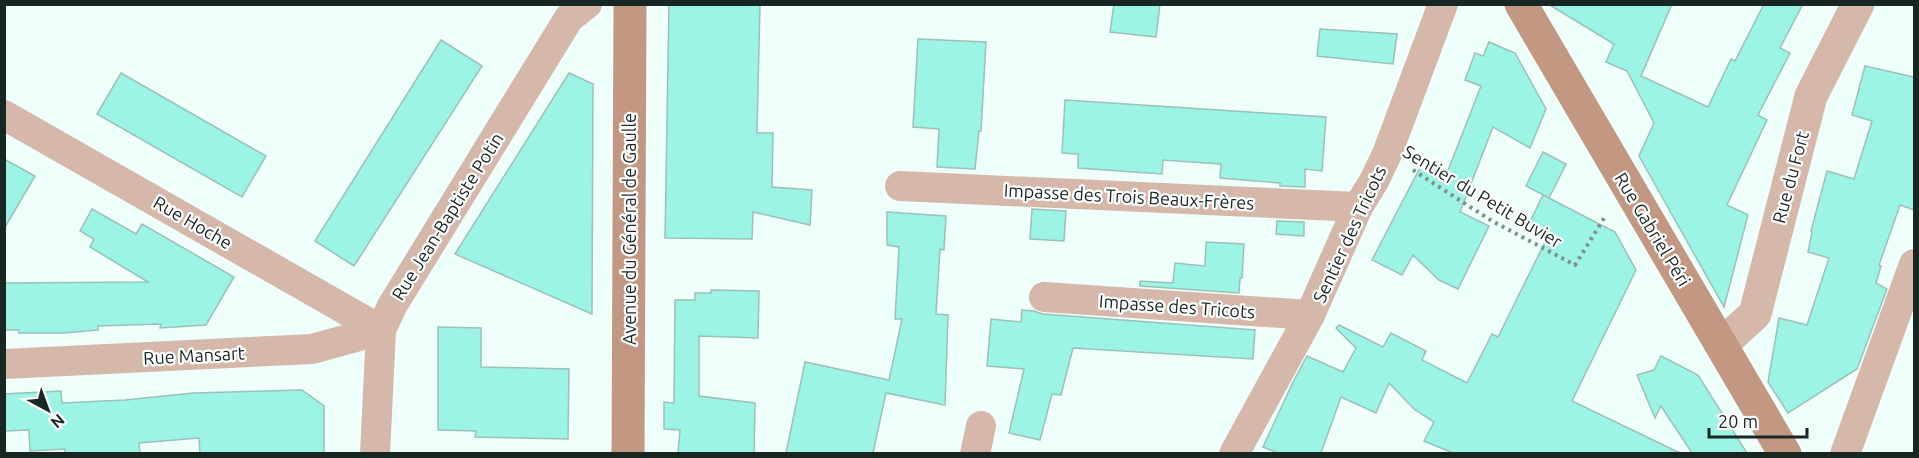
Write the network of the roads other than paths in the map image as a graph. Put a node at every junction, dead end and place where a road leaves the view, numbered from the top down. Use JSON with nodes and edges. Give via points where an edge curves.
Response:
{"nodes":[{"id":1,"x":587,"y":4,"type":"edge"},
{"id":2,"x":630,"y":4,"type":"edge"},
{"id":3,"x":1443,"y":4,"type":"edge"},
{"id":4,"x":1521,"y":4,"type":"edge"},
{"id":5,"x":1858,"y":4,"type":"edge"},
{"id":6,"x":4,"y":115,"type":"edge"},
{"id":7,"x":900,"y":186,"type":"dead end"},
{"id":8,"x":1358,"y":207,"type":"junction"},
{"id":9,"x":1914,"y":264,"type":"edge"},
{"id":10,"x":1044,"y":297,"type":"dead end"},
{"id":11,"x":1310,"y":315,"type":"junction"},
{"id":12,"x":381,"y":330,"type":"junction"},
{"id":13,"x":1722,"y":344,"type":"junction"},
{"id":14,"x":4,"y":364,"type":"edge"},
{"id":15,"x":375,"y":453,"type":"edge"},
{"id":16,"x":628,"y":453,"type":"edge"},
{"id":17,"x":1234,"y":453,"type":"edge"},
{"id":18,"x":1785,"y":453,"type":"edge"},
{"id":19,"x":1845,"y":453,"type":"edge"}],
"edges":[{"from":1,"to":12,"type":"street","name":"Rue Jean-Baptiste Potin","via":[[568,18]]},
{"from":2,"to":16,"type":"main road","name":"Avenue du Général de Gaulle"},
{"from":3,"to":8,"type":"street","name":"Sentier des Tricots","via":[[1387,154]]},
{"from":4,"to":13,"type":"main road","name":"Rue Gabriel Péri"},
{"from":5,"to":13,"type":"street","name":"Rue du Fort","via":[[1811,96],[1755,314]]},
{"from":6,"to":12,"type":"street","name":"Rue Hoche"},
{"from":7,"to":8,"type":"street","name":"Impasse des Trois Beaux-Frères"},
{"from":8,"to":11,"type":"street","name":"Sentier des Tricots"},
{"from":9,"to":19,"type":"street"},
{"from":10,"to":11,"type":"street","name":"Impasse des Tricots"},
{"from":11,"to":17,"type":"street","name":"Sentier des Tricots"},
{"from":12,"to":14,"type":"street","name":"Rue Mansart","via":[[312,349]]},
{"from":12,"to":15,"type":"street","name":"Rue Jean-Baptiste Potin"},
{"from":13,"to":18,"type":"main road","name":"Rue Gabriel Péri"}]}
